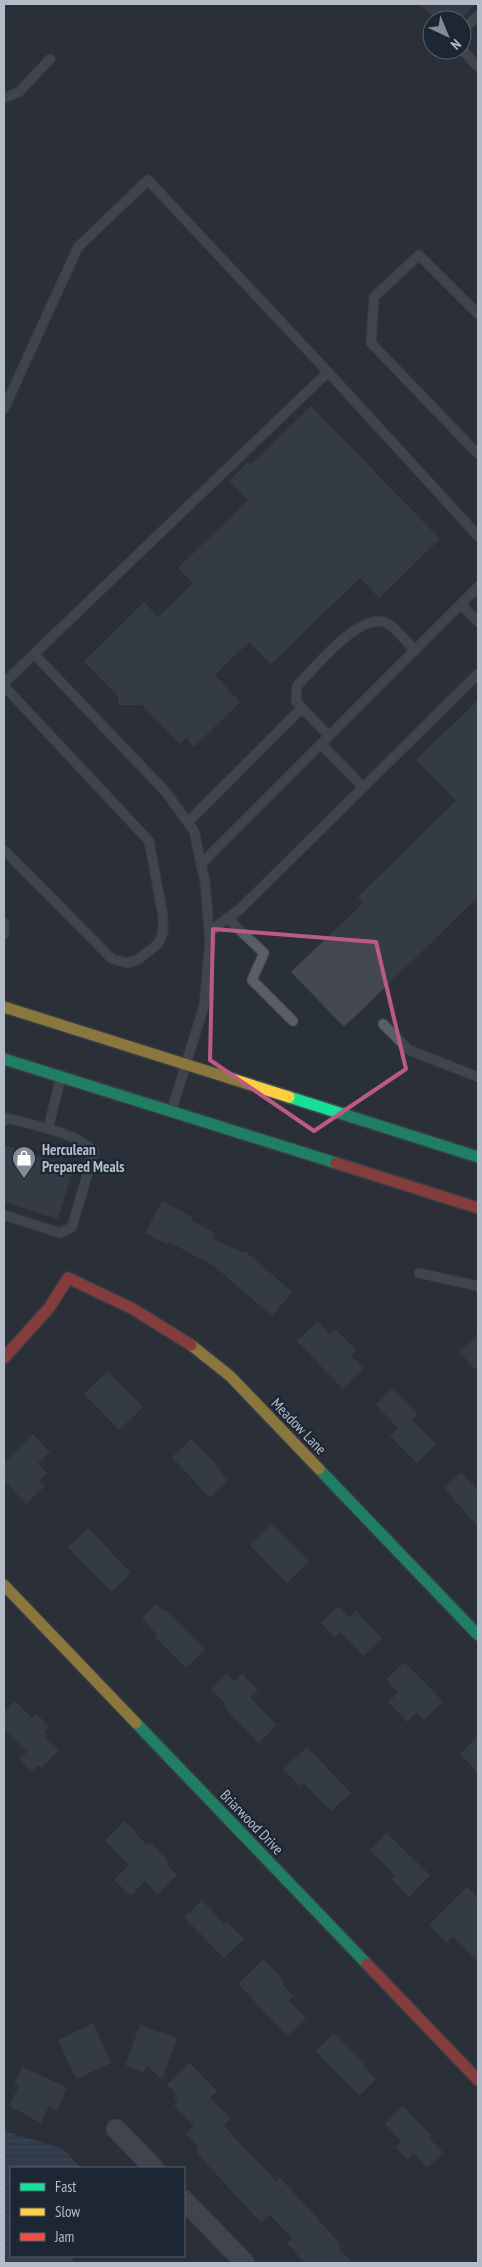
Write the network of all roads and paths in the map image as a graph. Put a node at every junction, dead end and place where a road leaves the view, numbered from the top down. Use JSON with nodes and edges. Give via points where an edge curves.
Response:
{"nodes":[{"id":1,"x":50,"y":59,"type":"dead end"},
{"id":2,"x":4,"y":98,"type":"edge"},
{"id":3,"x":478,"y":314,"type":"edge"},
{"id":4,"x":328,"y":372,"type":"junction"},
{"id":5,"x":4,"y":409,"type":"edge"},
{"id":6,"x":478,"y":454,"type":"edge"},
{"id":7,"x":478,"y":536,"type":"edge"},
{"id":8,"x":478,"y":587,"type":"edge"},
{"id":9,"x":461,"y":604,"type":"junction"},
{"id":10,"x":478,"y":622,"type":"edge"},
{"id":11,"x":415,"y":650,"type":"junction"},
{"id":12,"x":34,"y":654,"type":"junction"},
{"id":13,"x":478,"y":674,"type":"edge"},
{"id":14,"x":4,"y":684,"type":"edge"},
{"id":15,"x":302,"y":708,"type":"junction"},
{"id":16,"x":329,"y":736,"type":"junction"},
{"id":17,"x":321,"y":744,"type":"junction"},
{"id":18,"x":363,"y":787,"type":"junction"},
{"id":19,"x":188,"y":822,"type":"junction"},
{"id":20,"x":4,"y":850,"type":"edge"},
{"id":21,"x":201,"y":864,"type":"junction"},
{"id":22,"x":227,"y":918,"type":"junction"},
{"id":23,"x":4,"y":923,"type":"edge"},
{"id":24,"x":209,"y":932,"type":"junction"},
{"id":25,"x":4,"y":934,"type":"edge"},
{"id":26,"x":4,"y":1007,"type":"edge"},
{"id":27,"x":292,"y":1021,"type":"dead end"},
{"id":28,"x":382,"y":1024,"type":"dead end"},
{"id":29,"x":4,"y":1059,"type":"edge"},
{"id":30,"x":185,"y":1064,"type":"junction"},
{"id":31,"x":61,"y":1077,"type":"junction"},
{"id":32,"x":478,"y":1077,"type":"edge"},
{"id":33,"x":171,"y":1112,"type":"junction"},
{"id":34,"x":4,"y":1121,"type":"edge"},
{"id":35,"x":48,"y":1128,"type":"junction"},
{"id":36,"x":478,"y":1157,"type":"edge"},
{"id":37,"x":478,"y":1208,"type":"edge"},
{"id":38,"x":4,"y":1215,"type":"edge"},
{"id":39,"x":419,"y":1273,"type":"dead end"},
{"id":40,"x":478,"y":1286,"type":"edge"},
{"id":41,"x":4,"y":1358,"type":"edge"},
{"id":42,"x":4,"y":1585,"type":"edge"},
{"id":43,"x":478,"y":1635,"type":"edge"},
{"id":44,"x":478,"y":2080,"type":"edge"},
{"id":45,"x":116,"y":2129,"type":"dead end"},
{"id":46,"x":153,"y":2167,"type":"edge"},
{"id":47,"x":185,"y":2201,"type":"edge"},
{"id":48,"x":245,"y":2263,"type":"edge"}],
"edges":[{"from":1,"to":2,"type":"lane","via":[[18,92]]},
{"from":3,"to":6,"type":"lane","via":[[418,255],[374,298],[371,342]]},
{"from":4,"to":5,"type":"lane","via":[[148,180],[78,247]]},
{"from":4,"to":7,"type":"lane"},
{"from":4,"to":12,"type":"lane"},
{"from":8,"to":9,"type":"lane"},
{"from":9,"to":10,"type":"lane"},
{"from":9,"to":11,"type":"lane"},
{"from":11,"to":15,"type":"lane","via":[[388,623],[371,622],[354,630],[297,686],[296,701]]},
{"from":11,"to":16,"type":"lane"},
{"from":12,"to":14,"type":"lane"},
{"from":12,"to":19,"type":"lane","via":[[166,791]]},
{"from":13,"to":18,"type":"lane"},
{"from":14,"to":20,"type":"lane","via":[[149,841],[164,916],[163,933],[158,944],[139,959],[128,963],[112,959]]},
{"from":15,"to":16,"type":"lane"},
{"from":15,"to":19,"type":"lane"},
{"from":16,"to":17,"type":"lane"},
{"from":17,"to":18,"type":"lane"},
{"from":17,"to":21,"type":"lane"},
{"from":18,"to":22,"type":"lane","via":[[240,909]]},
{"from":19,"to":21,"type":"lane","via":[[194,831]]},
{"from":21,"to":24,"type":"lane"},
{"from":22,"to":24,"type":"lane"},
{"from":22,"to":27,"type":"lane","via":[[264,953],[252,980]]},
{"from":23,"to":25,"type":"lane"},
{"from":24,"to":30,"type":"lane","via":[[204,1006]]},
{"from":26,"to":30,"type":"street"},
{"from":28,"to":32,"type":"lane","via":[[409,1050]]},
{"from":29,"to":31,"type":"street"},
{"from":30,"to":33,"type":"lane"},
{"from":30,"to":36,"type":"street"},
{"from":31,"to":33,"type":"street"},
{"from":31,"to":35,"type":"lane"},
{"from":33,"to":37,"type":"street"},
{"from":34,"to":35,"type":"lane","via":[[6,1118]]},
{"from":35,"to":38,"type":"lane","via":[[84,1142],[94,1151],[72,1227],[60,1233]]},
{"from":39,"to":40,"type":"lane"},
{"from":41,"to":43,"type":"street","name":"Meadow Lane","via":[[51,1306],[68,1278],[151,1317],[217,1364]]},
{"from":42,"to":44,"type":"street","name":"Briarwood Drive"},
{"from":45,"to":46,"type":"street"},
{"from":47,"to":48,"type":"street"}]}
